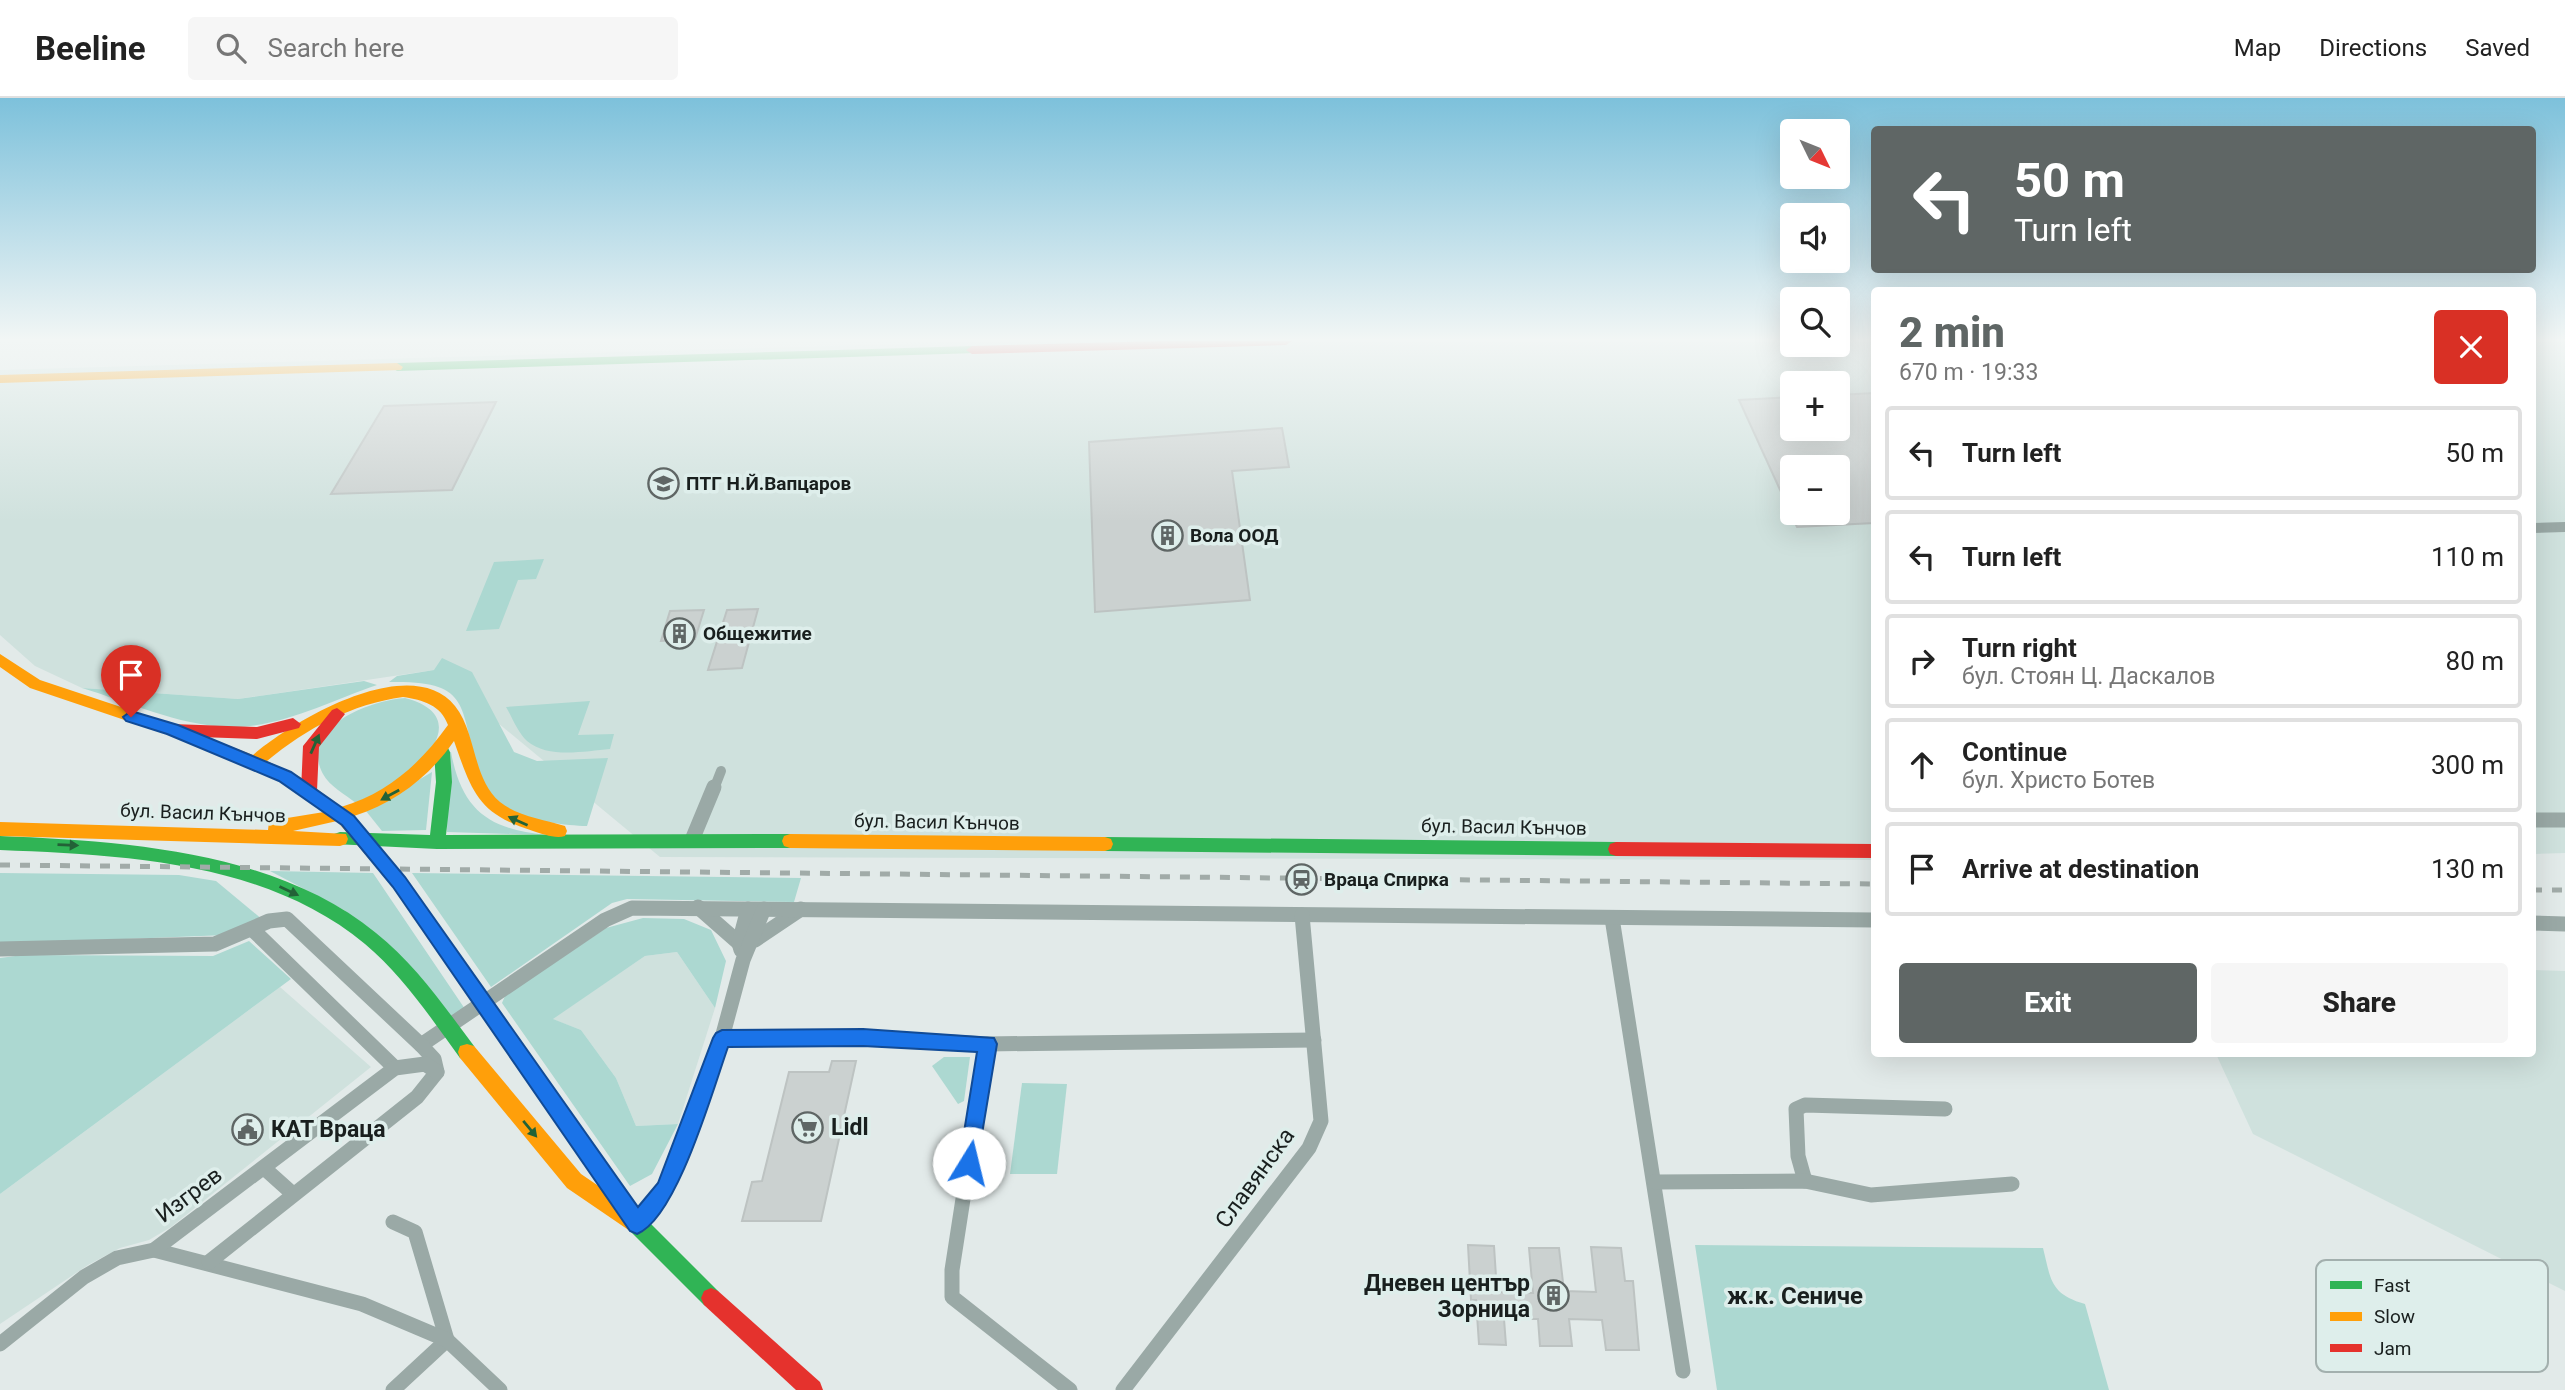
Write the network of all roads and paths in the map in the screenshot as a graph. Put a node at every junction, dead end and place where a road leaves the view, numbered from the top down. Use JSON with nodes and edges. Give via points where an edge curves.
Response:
{"nodes":[{"id":1,"x":2565,"y":527,"type":"edge"},
{"id":2,"x":2536,"y":528,"type":"edge"},
{"id":3,"x":0,"y":659,"type":"edge"},
{"id":4,"x":344,"y":708,"type":"junction"},
{"id":5,"x":455,"y":728,"type":"junction"},
{"id":6,"x":172,"y":730,"type":"junction"},
{"id":7,"x":442,"y":752,"type":"junction"},
{"id":8,"x":255,"y":762,"type":"junction"},
{"id":9,"x":721,"y":771,"type":"dead end"},
{"id":10,"x":314,"y":794,"type":"junction"},
{"id":11,"x":2536,"y":820,"type":"edge"},
{"id":12,"x":2565,"y":820,"type":"edge"},
{"id":13,"x":0,"y":829,"type":"edge"},
{"id":14,"x":200,"y":832,"type":"junction"},
{"id":15,"x":608,"y":840,"type":"junction"},
{"id":16,"x":692,"y":840,"type":"junction"},
{"id":17,"x":437,"y":842,"type":"junction"},
{"id":18,"x":0,"y":843,"type":"edge"},
{"id":19,"x":1871,"y":851,"type":"edge"},
{"id":20,"x":698,"y":907,"type":"junction"},
{"id":21,"x":748,"y":909,"type":"junction"},
{"id":22,"x":764,"y":909,"type":"junction"},
{"id":23,"x":801,"y":909,"type":"junction"},
{"id":24,"x":1302,"y":915,"type":"junction"},
{"id":25,"x":1612,"y":918,"type":"junction"},
{"id":26,"x":1871,"y":920,"type":"edge"},
{"id":27,"x":2536,"y":923,"type":"edge"},
{"id":28,"x":2565,"y":924,"type":"edge"},
{"id":29,"x":253,"y":930,"type":"junction"},
{"id":30,"x":746,"y":942,"type":"junction"},
{"id":31,"x":0,"y":949,"type":"edge"},
{"id":32,"x":722,"y":1038,"type":"junction"},
{"id":33,"x":1314,"y":1040,"type":"junction"},
{"id":34,"x":987,"y":1044,"type":"junction"},
{"id":35,"x":421,"y":1045,"type":"junction"},
{"id":36,"x":395,"y":1069,"type":"junction"},
{"id":37,"x":437,"y":1072,"type":"junction"},
{"id":38,"x":1945,"y":1109,"type":"dead end"},
{"id":39,"x":264,"y":1168,"type":"junction"},
{"id":40,"x":1805,"y":1181,"type":"junction"},
{"id":41,"x":1655,"y":1182,"type":"junction"},
{"id":42,"x":2012,"y":1184,"type":"dead end"},
{"id":43,"x":293,"y":1194,"type":"junction"},
{"id":44,"x":393,"y":1222,"type":"dead end"},
{"id":45,"x":637,"y":1224,"type":"junction"},
{"id":46,"x":154,"y":1250,"type":"junction"},
{"id":47,"x":209,"y":1262,"type":"junction"},
{"id":48,"x":447,"y":1340,"type":"junction"},
{"id":49,"x":0,"y":1344,"type":"edge"},
{"id":50,"x":1683,"y":1371,"type":"dead end"},
{"id":51,"x":393,"y":1390,"type":"edge"},
{"id":52,"x":500,"y":1390,"type":"edge"},
{"id":53,"x":813,"y":1390,"type":"edge"},
{"id":54,"x":1070,"y":1390,"type":"edge"},
{"id":55,"x":1123,"y":1390,"type":"edge"}],
"edges":[{"from":1,"to":2,"type":"street"},
{"from":3,"to":6,"type":"main road","via":[[35,684]]},
{"from":4,"to":5,"type":"main road","via":[[381,695],[419,692],[447,708]]},
{"from":4,"to":6,"type":"main road","via":[[257,733]]},
{"from":4,"to":8,"type":"main road","via":[[301,726]]},
{"from":10,"to":4,"type":"main road","one_way":true,"via":[[311,746]]},
{"from":5,"to":7,"type":"main road"},
{"from":15,"to":5,"type":"main road","one_way":true,"via":[[524,825],[498,811],[477,793]]},
{"from":6,"to":8,"type":"main road"},
{"from":7,"to":14,"type":"main road","one_way":true,"via":[[405,786],[348,813],[313,824]]},
{"from":7,"to":17,"type":"main road","via":[[444,782]]},
{"from":8,"to":10,"type":"main road"},
{"from":9,"to":16,"type":"street"},
{"from":10,"to":45,"type":"main road","via":[[348,821],[384,861]]},
{"from":11,"to":12,"type":"street"},
{"from":13,"to":14,"type":"main road","name":"бул. Васил Кънчов"},
{"from":14,"to":17,"type":"main road","name":"бул. Васил Кънчов"},
{"from":15,"to":16,"type":"main road","name":"бул. Васил Кънчов"},
{"from":15,"to":17,"type":"main road","name":"бул. Васил Кънчов"},
{"from":16,"to":19,"type":"main road","name":"бул. Васил Кънчов"},
{"from":18,"to":45,"type":"main road","one_way":true,"via":[[179,856],[247,874],[352,925],[397,961],[486,1078],[574,1181]]},
{"from":20,"to":21,"type":"street"},
{"from":20,"to":30,"type":"street"},
{"from":20,"to":35,"type":"street","via":[[632,908],[605,920]]},
{"from":21,"to":22,"type":"street"},
{"from":21,"to":30,"type":"street"},
{"from":22,"to":23,"type":"street"},
{"from":22,"to":30,"type":"street"},
{"from":23,"to":24,"type":"street"},
{"from":23,"to":30,"type":"street"},
{"from":24,"to":25,"type":"street"},
{"from":24,"to":33,"type":"street","name":"Славянска"},
{"from":25,"to":26,"type":"street"},
{"from":25,"to":41,"type":"street"},
{"from":27,"to":28,"type":"street"},
{"from":29,"to":31,"type":"street","via":[[215,944]]},
{"from":29,"to":35,"type":"street","via":[[275,919],[292,921]]},
{"from":29,"to":36,"type":"street"},
{"from":30,"to":32,"type":"street"},
{"from":32,"to":34,"type":"street","via":[[863,1037]]},
{"from":32,"to":45,"type":"street","via":[[666,1189]]},
{"from":33,"to":34,"type":"street"},
{"from":33,"to":55,"type":"street","name":"Славянска","via":[[1321,1121],[1309,1148]]},
{"from":34,"to":54,"type":"street","via":[[952,1270],[953,1297]]},
{"from":35,"to":37,"type":"street","via":[[434,1059]]},
{"from":36,"to":37,"type":"street","via":[[425,1064]]},
{"from":36,"to":39,"type":"street","name":"Изгрев"},
{"from":37,"to":43,"type":"street","via":[[417,1097]]},
{"from":38,"to":40,"type":"street","via":[[1805,1105],[1796,1109]]},
{"from":39,"to":43,"type":"street"},
{"from":39,"to":46,"type":"street","name":"Изгрев"},
{"from":40,"to":41,"type":"street"},
{"from":40,"to":42,"type":"street","via":[[1871,1195]]},
{"from":41,"to":50,"type":"street"},
{"from":43,"to":47,"type":"street"},
{"from":44,"to":48,"type":"street","via":[[415,1233]]},
{"from":45,"to":53,"type":"main road"},
{"from":46,"to":47,"type":"street"},
{"from":46,"to":49,"type":"street","name":"Изгрев","via":[[117,1258],[84,1277]]},
{"from":47,"to":48,"type":"street","via":[[362,1304]]},
{"from":48,"to":51,"type":"street"},
{"from":48,"to":52,"type":"street"}]}
